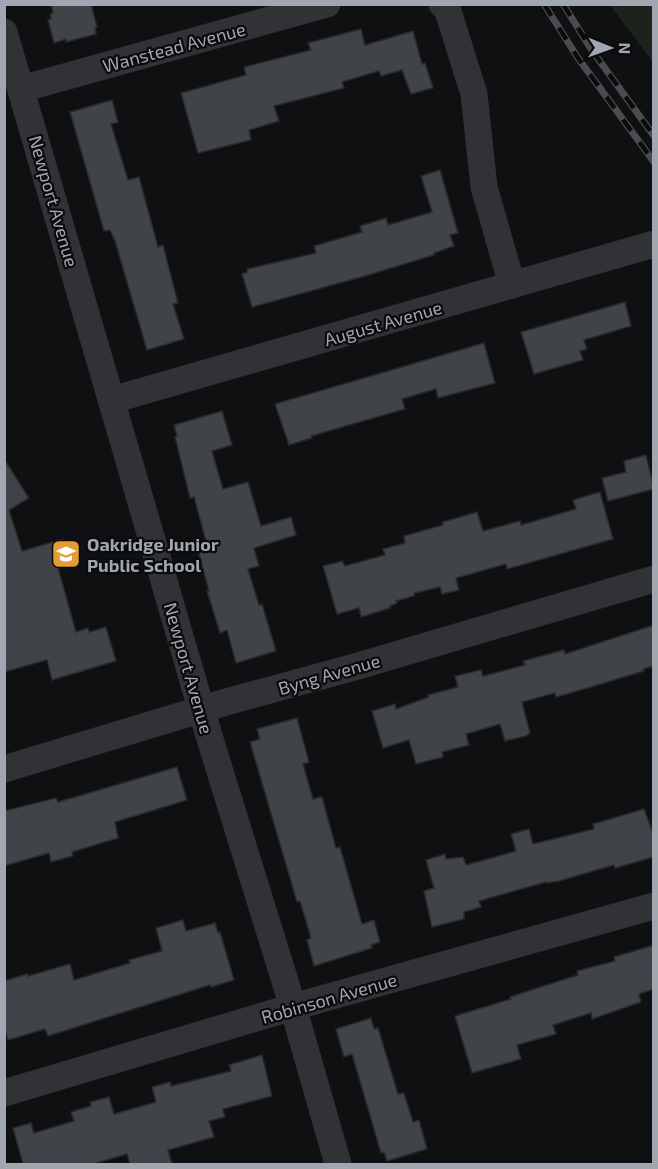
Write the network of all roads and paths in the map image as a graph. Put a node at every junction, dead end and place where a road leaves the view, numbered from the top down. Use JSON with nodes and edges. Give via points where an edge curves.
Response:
{"nodes":[{"id":1,"x":327,"y":4,"type":"edge"},
{"id":2,"x":442,"y":4,"type":"edge"},
{"id":3,"x":4,"y":32,"type":"edge"},
{"id":4,"x":21,"y":90,"type":"junction"},
{"id":5,"x":654,"y":244,"type":"edge"},
{"id":6,"x":512,"y":285,"type":"junction"},
{"id":7,"x":112,"y":400,"type":"junction"},
{"id":8,"x":654,"y":579,"type":"edge"},
{"id":9,"x":202,"y":710,"type":"junction"},
{"id":10,"x":4,"y":769,"type":"edge"},
{"id":11,"x":654,"y":906,"type":"edge"},
{"id":12,"x":293,"y":1007,"type":"junction"},
{"id":13,"x":4,"y":1093,"type":"edge"},
{"id":14,"x":338,"y":1164,"type":"edge"}],
"edges":[{"from":1,"to":4,"type":"street","name":"Wanstead Avenue"},
{"from":2,"to":6,"type":"street","via":[[448,10],[474,94],[484,187]]},
{"from":3,"to":4,"type":"street","name":"Newport Avenue"},
{"from":4,"to":7,"type":"street","name":"Newport Avenue"},
{"from":5,"to":6,"type":"street","name":"August Avenue"},
{"from":6,"to":7,"type":"street","name":"August Avenue"},
{"from":7,"to":9,"type":"street","name":"Newport Avenue"},
{"from":8,"to":9,"type":"street","name":"Byng Avenue"},
{"from":9,"to":10,"type":"street","name":"Byng Avenue"},
{"from":9,"to":12,"type":"street","name":"Newport Avenue"},
{"from":11,"to":12,"type":"street","name":"Robinson Avenue"},
{"from":12,"to":13,"type":"street","name":"Robinson Avenue"},
{"from":12,"to":14,"type":"street","name":"Newport Avenue"}]}
